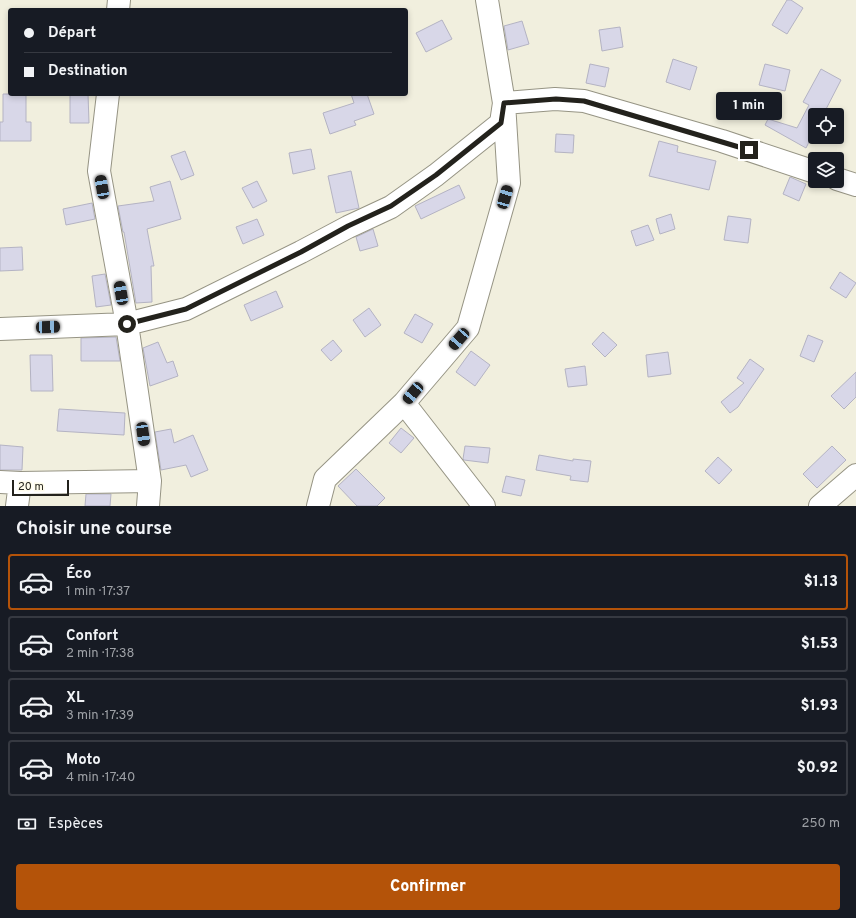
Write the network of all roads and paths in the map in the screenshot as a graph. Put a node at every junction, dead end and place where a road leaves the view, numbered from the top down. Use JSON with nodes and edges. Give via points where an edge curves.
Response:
{"nodes":[{"id":1,"x":487,"y":0,"type":"edge"},
{"id":2,"x":108,"y":96,"type":"edge"},
{"id":3,"x":504,"y":103,"type":"junction"},
{"id":4,"x":808,"y":170,"type":"edge"},
{"id":5,"x":844,"y":181,"type":"edge"},
{"id":6,"x":856,"y":185,"type":"edge"},
{"id":7,"x":127,"y":324,"type":"junction"},
{"id":8,"x":0,"y":329,"type":"edge"},
{"id":9,"x":404,"y":404,"type":"junction"},
{"id":10,"x":856,"y":475,"type":"edge"},
{"id":11,"x":150,"y":481,"type":"junction"},
{"id":12,"x":10,"y":482,"type":"edge"},
{"id":13,"x":16,"y":506,"type":"edge"},
{"id":14,"x":148,"y":506,"type":"edge"},
{"id":15,"x":318,"y":506,"type":"edge"},
{"id":16,"x":484,"y":506,"type":"edge"},
{"id":17,"x":820,"y":506,"type":"edge"}],
"edges":[{"from":1,"to":3,"type":"street"},
{"from":2,"to":7,"type":"street","via":[[100,172]]},
{"from":3,"to":4,"type":"street","via":[[556,99],[584,101],[722,141]]},
{"from":3,"to":7,"type":"street","via":[[501,123],[436,175],[391,206],[186,309]]},
{"from":3,"to":9,"type":"street","via":[[509,183],[468,328]]},
{"from":5,"to":6,"type":"street"},
{"from":7,"to":8,"type":"street"},
{"from":7,"to":11,"type":"street"},
{"from":9,"to":15,"type":"street","via":[[325,480]]},
{"from":9,"to":16,"type":"street"},
{"from":10,"to":17,"type":"street"},
{"from":11,"to":12,"type":"street"},
{"from":11,"to":14,"type":"street"},
{"from":12,"to":13,"type":"street"}]}
